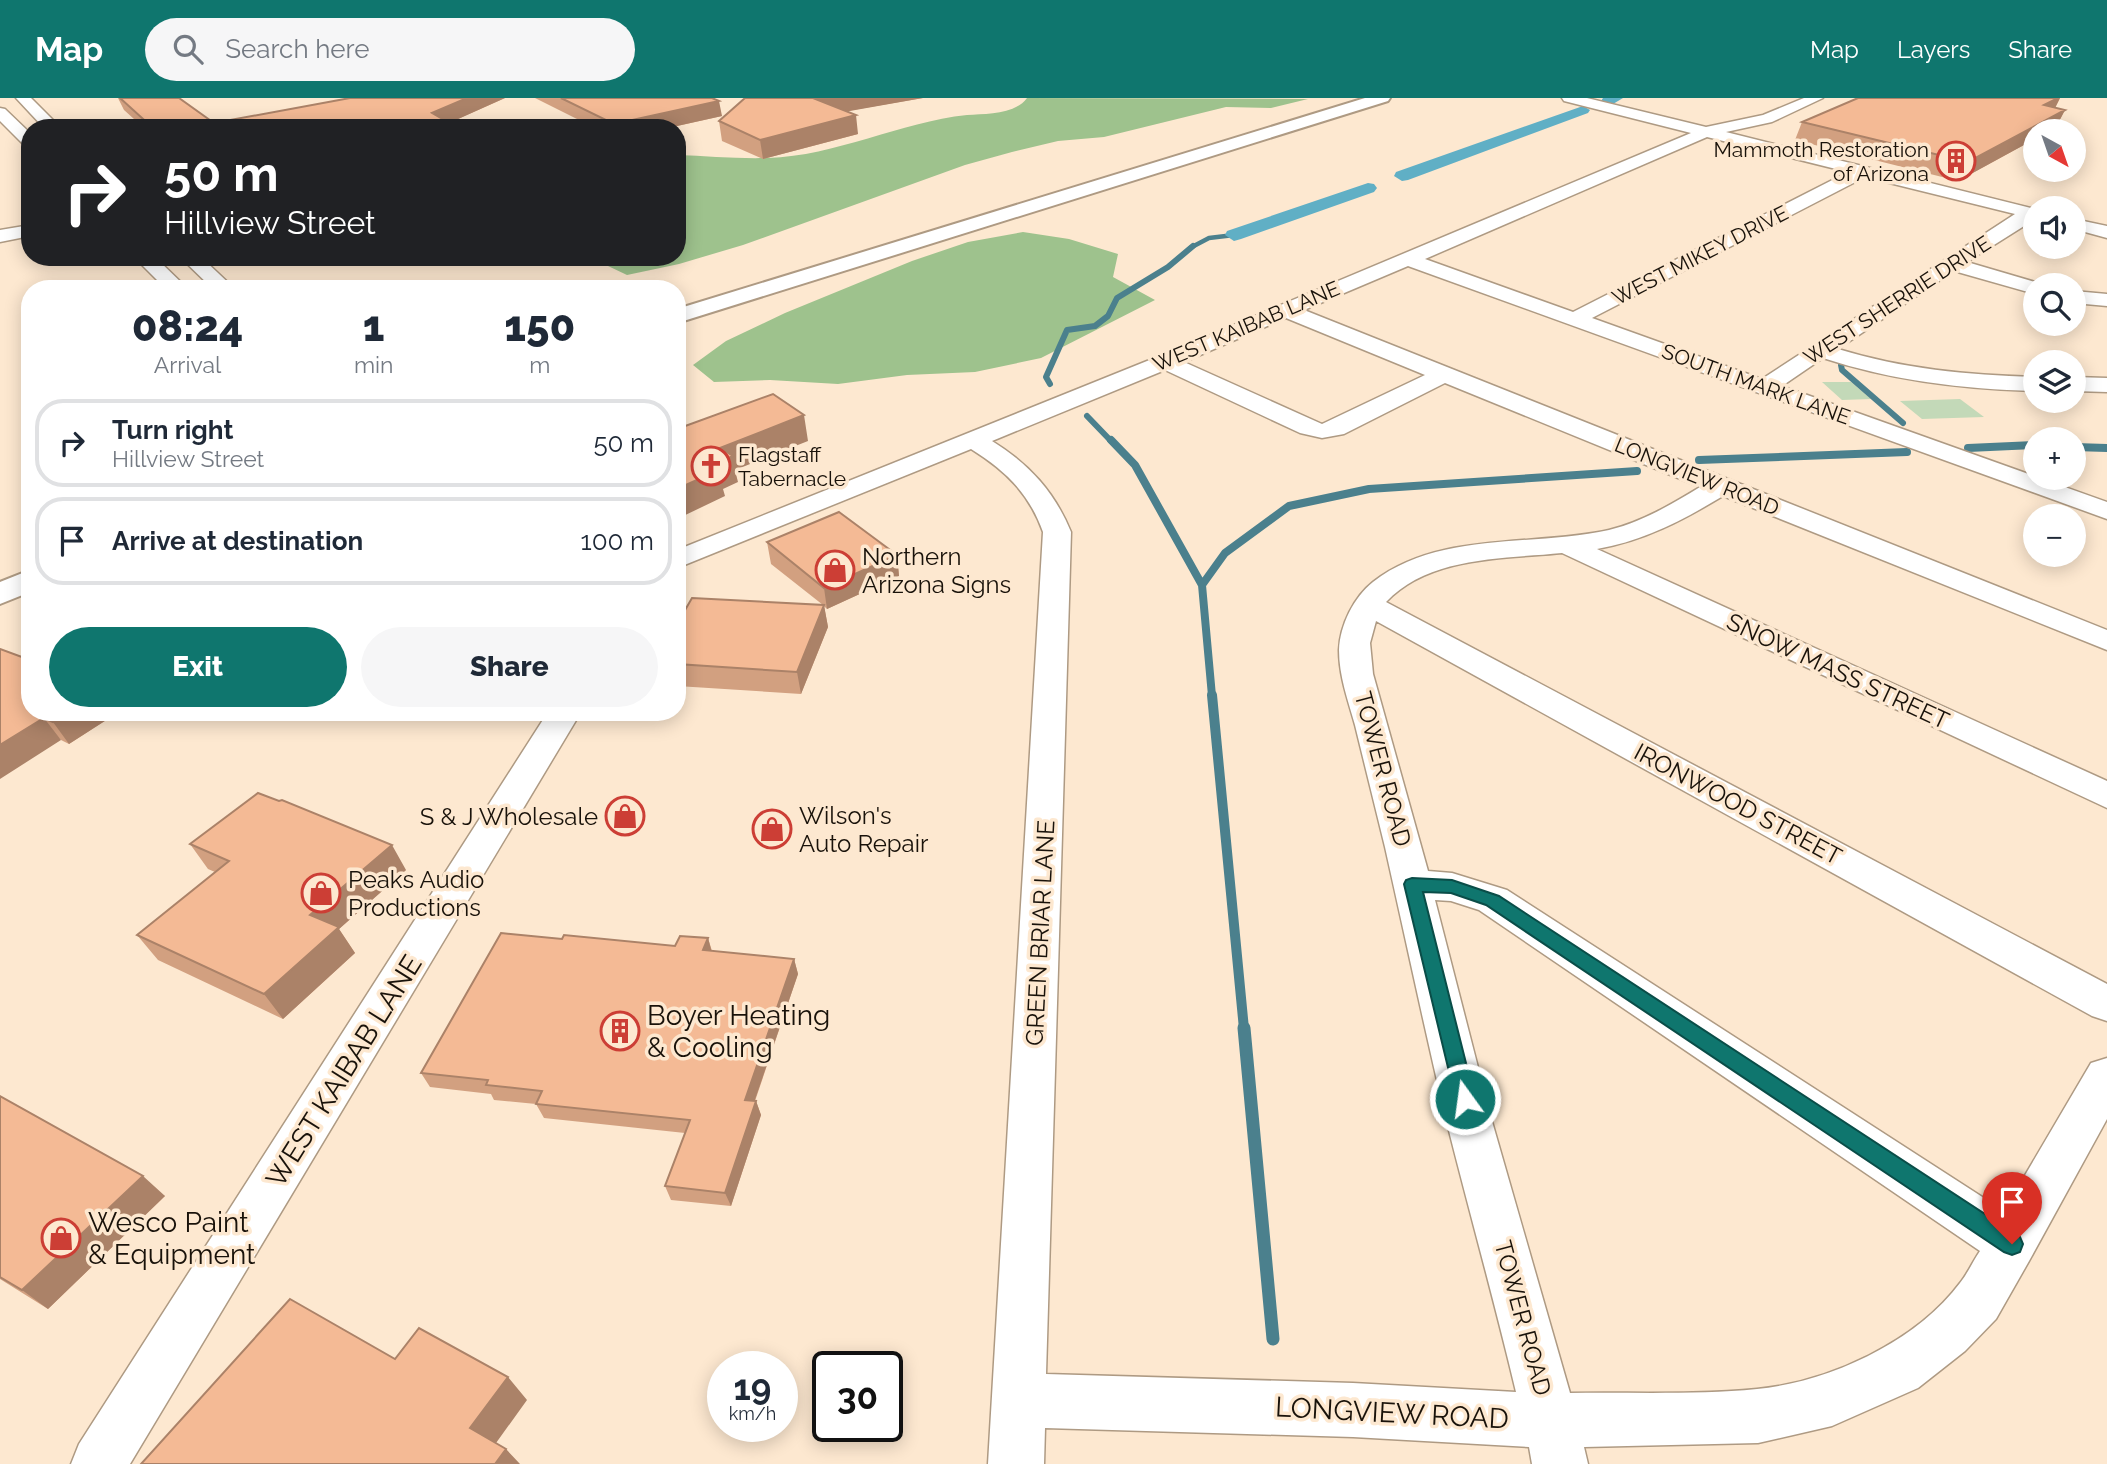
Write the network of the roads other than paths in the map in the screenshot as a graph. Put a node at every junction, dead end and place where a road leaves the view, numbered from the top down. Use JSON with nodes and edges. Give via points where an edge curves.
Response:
{"nodes":[{"id":1,"x":1382,"y":98,"type":"edge"},
{"id":2,"x":1569,"y":98,"type":"edge"},
{"id":3,"x":1816,"y":98,"type":"edge"},
{"id":4,"x":28,"y":99,"type":"edge"},
{"id":5,"x":0,"y":104,"type":"edge"},
{"id":6,"x":0,"y":112,"type":"edge"},
{"id":7,"x":45,"y":119,"type":"edge"},
{"id":8,"x":1706,"y":132,"type":"junction"},
{"id":9,"x":21,"y":133,"type":"edge"},
{"id":10,"x":1863,"y":171,"type":"junction"},
{"id":11,"x":2023,"y":211,"type":"edge"},
{"id":12,"x":2023,"y":219,"type":"edge"},
{"id":13,"x":2086,"y":226,"type":"edge"},
{"id":14,"x":21,"y":232,"type":"edge"},
{"id":15,"x":2107,"y":232,"type":"edge"},
{"id":16,"x":0,"y":236,"type":"edge"},
{"id":17,"x":1405,"y":258,"type":"junction"},
{"id":18,"x":1951,"y":264,"type":"junction"},
{"id":19,"x":153,"y":266,"type":"edge"},
{"id":20,"x":199,"y":266,"type":"edge"},
{"id":21,"x":167,"y":280,"type":"edge"},
{"id":22,"x":215,"y":280,"type":"edge"},
{"id":23,"x":2023,"y":285,"type":"edge"},
{"id":24,"x":2086,"y":298,"type":"edge"},
{"id":25,"x":2107,"y":300,"type":"edge"},
{"id":26,"x":1287,"y":311,"type":"junction"},
{"id":27,"x":686,"y":313,"type":"edge"},
{"id":28,"x":1575,"y":319,"type":"junction"},
{"id":29,"x":1821,"y":350,"type":"junction"},
{"id":30,"x":1165,"y":362,"type":"junction"},
{"id":31,"x":1444,"y":374,"type":"junction"},
{"id":32,"x":2023,"y":383,"type":"edge"},
{"id":33,"x":2086,"y":384,"type":"edge"},
{"id":34,"x":2107,"y":385,"type":"edge"},
{"id":35,"x":1765,"y":387,"type":"junction"},
{"id":36,"x":972,"y":439,"type":"junction"},
{"id":37,"x":1720,"y":486,"type":"junction"},
{"id":38,"x":2107,"y":511,"type":"edge"},
{"id":39,"x":1569,"y":546,"type":"junction"},
{"id":40,"x":686,"y":556,"type":"edge"},
{"id":41,"x":21,"y":584,"type":"edge"},
{"id":42,"x":0,"y":594,"type":"edge"},
{"id":43,"x":1369,"y":605,"type":"junction"},
{"id":44,"x":2107,"y":640,"type":"edge"},
{"id":45,"x":559,"y":721,"type":"edge"},
{"id":46,"x":2107,"y":796,"type":"edge"},
{"id":47,"x":1412,"y":884,"type":"junction"},
{"id":48,"x":2107,"y":1004,"type":"edge"},
{"id":49,"x":2107,"y":1077,"type":"edge"},
{"id":50,"x":2012,"y":1244,"type":"junction"},
{"id":51,"x":1018,"y":1400,"type":"junction"},
{"id":52,"x":1555,"y":1443,"type":"edge"},
{"id":53,"x":99,"y":1464,"type":"edge"},
{"id":54,"x":1016,"y":1464,"type":"edge"}],
"edges":[{"from":1,"to":27,"type":"main road"},
{"from":2,"to":8,"type":"street"},
{"from":3,"to":8,"type":"street","name":"WEST KAIBAB LANE","via":[[1767,119]]},
{"from":4,"to":5,"type":"street"},
{"from":4,"to":7,"type":"street"},
{"from":6,"to":9,"type":"street"},
{"from":8,"to":10,"type":"street"},
{"from":8,"to":17,"type":"street","name":"WEST KAIBAB LANE"},
{"from":10,"to":11,"type":"street"},
{"from":10,"to":28,"type":"street","name":"WEST MIKEY DRIVE"},
{"from":12,"to":18,"type":"street","name":"WEST SHERRIE DRIVE"},
{"from":13,"to":15,"type":"street"},
{"from":14,"to":16,"type":"street"},
{"from":17,"to":26,"type":"street","name":"WEST KAIBAB LANE"},
{"from":17,"to":28,"type":"street","name":"SOUTH MARK LANE"},
{"from":18,"to":23,"type":"street"},
{"from":18,"to":29,"type":"street","name":"WEST SHERRIE DRIVE"},
{"from":19,"to":21,"type":"street"},
{"from":20,"to":22,"type":"street"},
{"from":24,"to":25,"type":"street"},
{"from":26,"to":30,"type":"street","name":"WEST KAIBAB LANE"},
{"from":26,"to":31,"type":"street","name":"LONGVIEW ROAD"},
{"from":28,"to":35,"type":"street","name":"SOUTH MARK LANE"},
{"from":29,"to":32,"type":"street","via":[[1900,374]]},
{"from":29,"to":35,"type":"street","name":"WEST SHERRIE DRIVE"},
{"from":30,"to":31,"type":"street","via":[[1321,430],[1335,429]]},
{"from":30,"to":36,"type":"street","name":"WEST KAIBAB LANE"},
{"from":31,"to":37,"type":"street","name":"LONGVIEW ROAD"},
{"from":33,"to":34,"type":"street"},
{"from":35,"to":38,"type":"street","name":"SOUTH MARK LANE"},
{"from":36,"to":40,"type":"street","name":"WEST KAIBAB LANE"},
{"from":36,"to":51,"type":"street","name":"GREEN BRIAR LANE","via":[[1025,476],[1050,510],[1056,532]]},
{"from":37,"to":39,"type":"street","name":"TOWER ROAD","via":[[1655,524]]},
{"from":37,"to":44,"type":"street","name":"LONGVIEW ROAD"},
{"from":39,"to":43,"type":"street","name":"TOWER ROAD","via":[[1438,562],[1384,588]]},
{"from":39,"to":46,"type":"street","name":"SNOW MASS STREET"},
{"from":41,"to":42,"type":"main road"},
{"from":43,"to":47,"type":"street","name":"TOWER ROAD","via":[[1355,642],[1356,666]]},
{"from":43,"to":48,"type":"street","name":"IRONWOOD STREET"},
{"from":45,"to":53,"type":"street","name":"WEST KAIBAB LANE"},
{"from":47,"to":50,"type":"street","via":[[1452,887],[1493,900]]},
{"from":47,"to":52,"type":"street","name":"TOWER ROAD"},
{"from":49,"to":50,"type":"street","name":"LONGVIEW ROAD"},
{"from":50,"to":52,"type":"street","name":"LONGVIEW ROAD","via":[[1978,1301],[1947,1333],[1899,1369],[1832,1399],[1758,1416]]},
{"from":51,"to":52,"type":"street","name":"LONGVIEW ROAD","via":[[1353,1410]]},
{"from":51,"to":54,"type":"street","name":"GREEN BRIAR LANE"}]}
